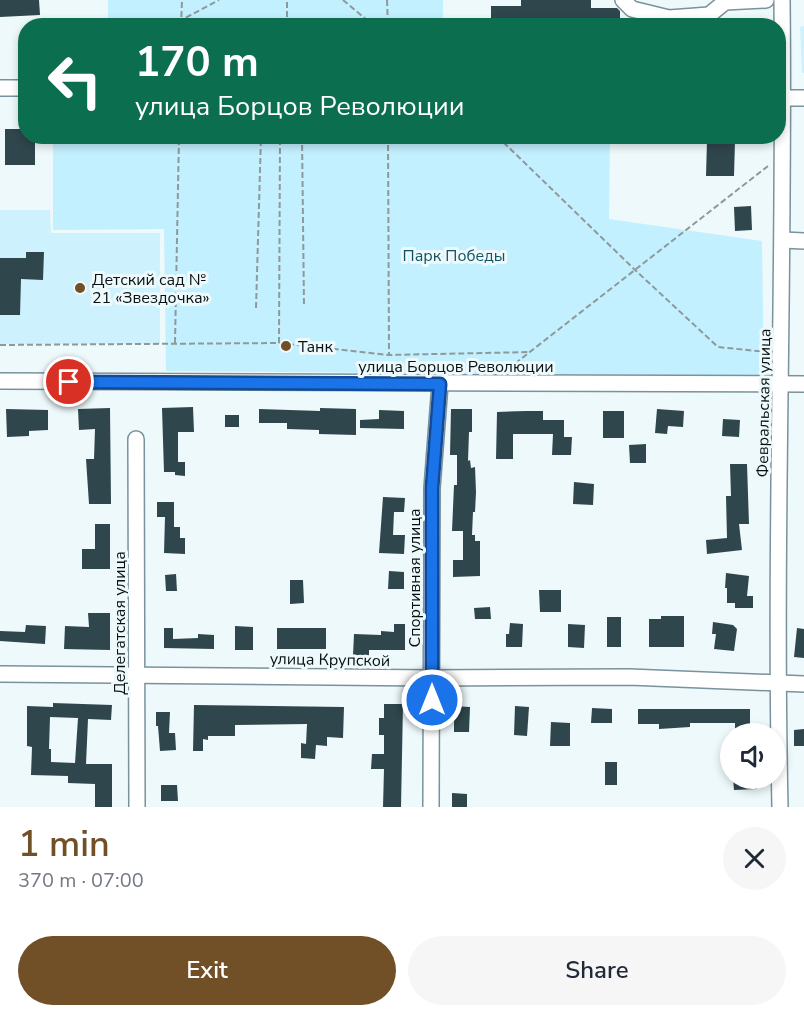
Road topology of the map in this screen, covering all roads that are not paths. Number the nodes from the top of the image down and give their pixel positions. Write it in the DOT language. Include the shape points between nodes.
graph roads {
  1 [pos="623,0"];
  2 [pos="766,0"];
  3 [pos="782,0"];
  4 [pos="782,18"];
  5 [pos="0,88"];
  6 [pos="18,88"];
  7 [pos="786,98"];
  8 [pos="804,98"];
  9 [pos="783,144"];
  10 [pos="783,240"];
  11 [pos="804,240"];
  12 [pos="0,381"];
  13 [pos="440,384"];
  14 [pos="781,384"];
  15 [pos="804,384"];
  16 [pos="136,439"];
  17 [pos="0,674"];
  18 [pos="138,675"];
  19 [pos="432,678"];
  20 [pos="777,683"];
  21 [pos="804,684"];
  22 [pos="137,807"];
  23 [pos="431,807"];
  24 [pos="780,807"];
  1 -- 2 [label="street" via="632,9 669,18 710,15 725,2"];
  3 -- 4 [label="street, Февральская улица"];
  5 -- 6 [label="street"];
  7 -- 8 [label="street"];
  9 -- 10 [label="street, Февральская улица"];
  10 -- 11 [label="street"];
  10 -- 14 [label="street, Февральская улица"];
  12 -- 13 [label="street, улица Борцов Революции"];
  13 -- 14 [label="street, улица Борцов Революции"];
  13 -- 19 [label="street, Спортивная улица" via="432,488"];
  14 -- 15 [label="street, улица Борцов Революции"];
  14 -- 20 [label="street, Февральская улица"];
  16 -- 18 [label="street, Делегатская улица"];
  17 -- 18 [label="street, улица Крупской"];
  18 -- 19 [label="street, улица Крупской"];
  18 -- 22 [label="street, Делегатская улица"];
  19 -- 20 [label="street, улица Крупской" via="629,677"];
  19 -- 23 [label="street, Спортивная улица"];
  20 -- 21 [label="street, улица Крупской"];
  20 -- 24 [label="street, Февральская улица"];
}
